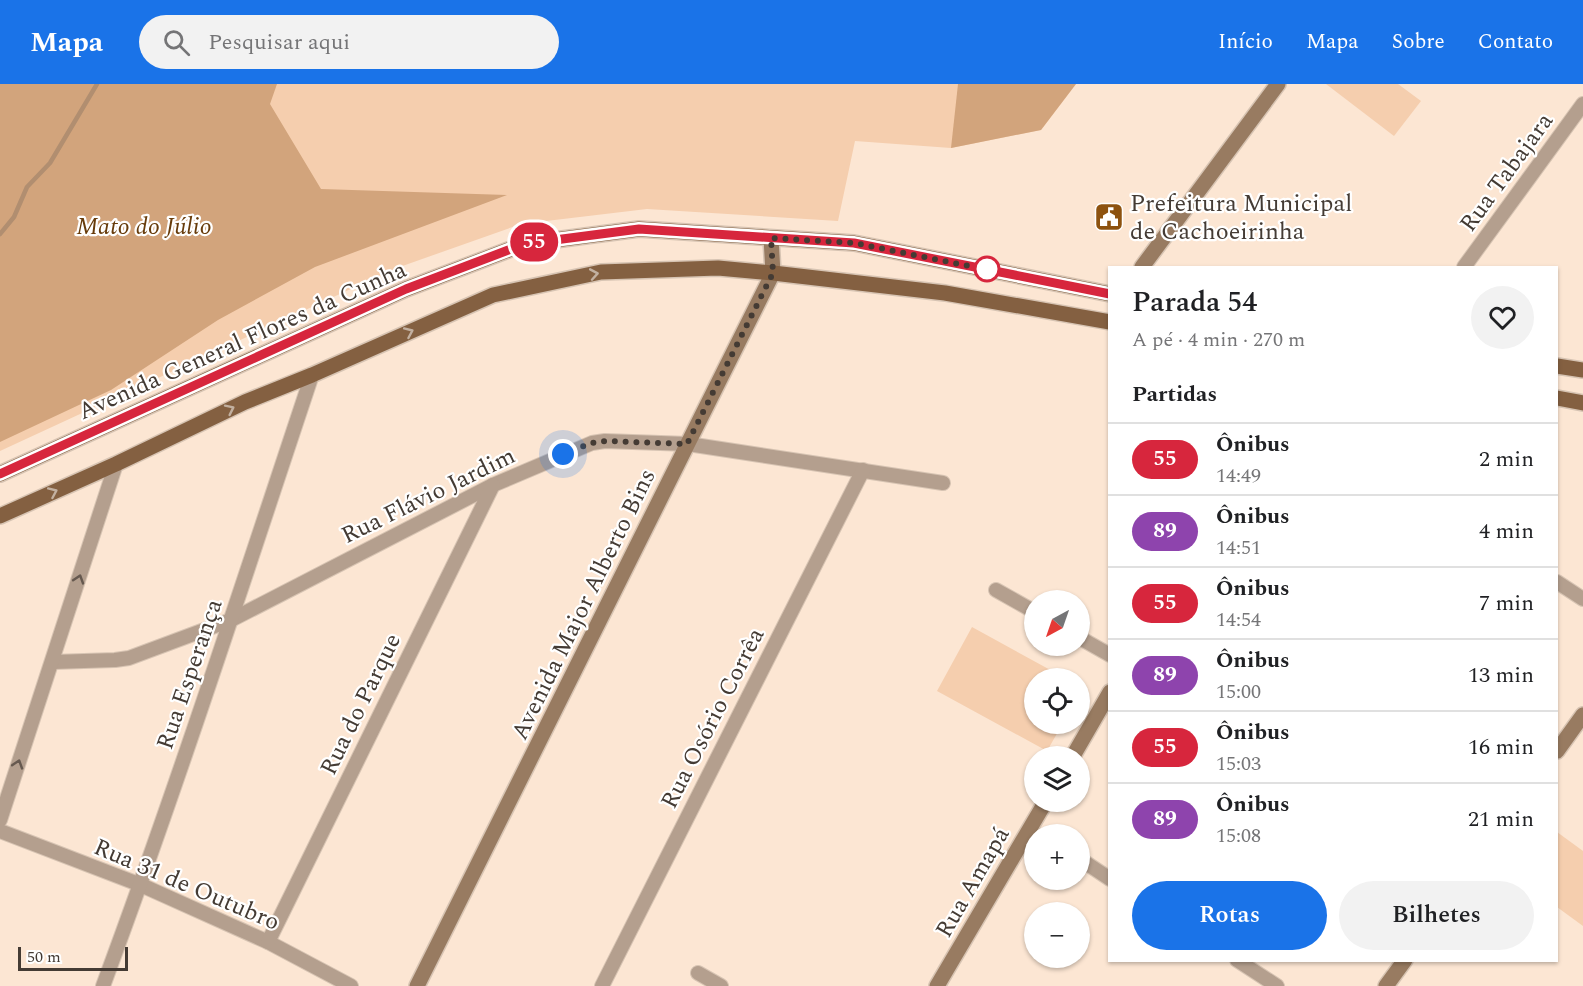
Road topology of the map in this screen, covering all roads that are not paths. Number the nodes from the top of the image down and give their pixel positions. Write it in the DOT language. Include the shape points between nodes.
graph roads {
  1 [pos="1278,84"];
  2 [pos="1583,104"];
  3 [pos="771,238"];
  4 [pos="1143,266"];
  5 [pos="1465,266"];
  6 [pos="773,273"];
  7 [pos="1108,294"];
  8 [pos="1108,322"];
  9 [pos="1558,366"];
  10 [pos="1583,370"];
  11 [pos="312,375"];
  12 [pos="1558,398"];
  13 [pos="1583,403"];
  14 [pos="687,444"];
  15 [pos="116,464"];
  16 [pos="863,470"];
  17 [pos="0,474"];
  18 [pos="944,483"];
  19 [pos="493,485"];
  20 [pos="0,516"];
  21 [pos="1558,583"];
  22 [pos="996,590"];
  23 [pos="1583,599"];
  24 [pos="1024,606"];
  25 [pos="231,620"];
  26 [pos="1090,644"];
  27 [pos="1108,654"];
  28 [pos="53,662"];
  29 [pos="1108,700"];
  30 [pos="1583,715"];
  31 [pos="1078,746"];
  32 [pos="1558,750"];
  33 [pos="0,820"];
  34 [pos="0,831"];
  35 [pos="1024,850"];
  36 [pos="1090,866"];
  37 [pos="1108,878"];
  38 [pos="141,885"];
  39 [pos="268,942"];
  40 [pos="1240,962"];
  41 [pos="1404,962"];
  42 [pos="698,973"];
  43 [pos="103,986"];
  44 [pos="351,986"];
  45 [pos="417,986"];
  46 [pos="602,986"];
  47 [pos="721,986"];
  48 [pos="937,986"];
  49 [pos="1277,986"];
  50 [pos="1386,986"];
  1 -- 4 [label="street"];
  2 -- 5 [label="street, Rua Tabajara"];
  3 -- 6 [label="street, Avenida Major Alberto Bins"];
  3 -- 7 [label="main road, Avenida General Flores da Cunha" via="854,243"];
  3 -- 17 [label="main road, Avenida General Flores da Cunha" via="639,229 524,244 406,289"];
  6 -- 8 [label="main road" via="945,293"];
  11 -- 6 [label="main road, one-way" via="493,295 601,273 718,268"];
  6 -- 14 [label="street, Avenida Major Alberto Bins"];
  9 -- 10 [label="main road"];
  15 -- 11 [label="main road, one-way" via="245,402"];
  11 -- 25 [label="street, Rua Esperança"];
  12 -- 13 [label="main road"];
  14 -- 16 [label="street, Rua Flávio Jardim"];
  14 -- 19 [label="street, Rua Flávio Jardim" via="592,443"];
  14 -- 45 [label="street, Avenida Major Alberto Bins"];
  20 -- 15 [label="main road, one-way"];
  28 -- 15 [label="street, one-way"];
  16 -- 18 [label="street, Rua Flávio Jardim"];
  16 -- 46 [label="street, Rua Osório Corrêa"];
  19 -- 25 [label="street, Rua Flávio Jardim"];
  19 -- 39 [label="street, Rua do Parque"];
  21 -- 23 [label="street"];
  22 -- 24 [label="street"];
  25 -- 28 [label="street, Rua Flávio Jardim" via="129,658"];
  25 -- 38 [label="street, Rua Esperança"];
  26 -- 27 [label="street"];
  33 -- 28 [label="street, one-way"];
  29 -- 31 [label="street"];
  30 -- 32 [label="street"];
  34 -- 38 [label="street, Rua 31 de Outubro"];
  35 -- 48 [label="street, Rua Amapá"];
  36 -- 37 [label="street"];
  38 -- 39 [label="street, Rua 31 de Outubro"];
  38 -- 43 [label="street, Rua Esperança"];
  39 -- 44 [label="street, Rua 31 de Outubro"];
  40 -- 49 [label="street"];
  41 -- 50 [label="street"];
  42 -- 47 [label="street"];
}
